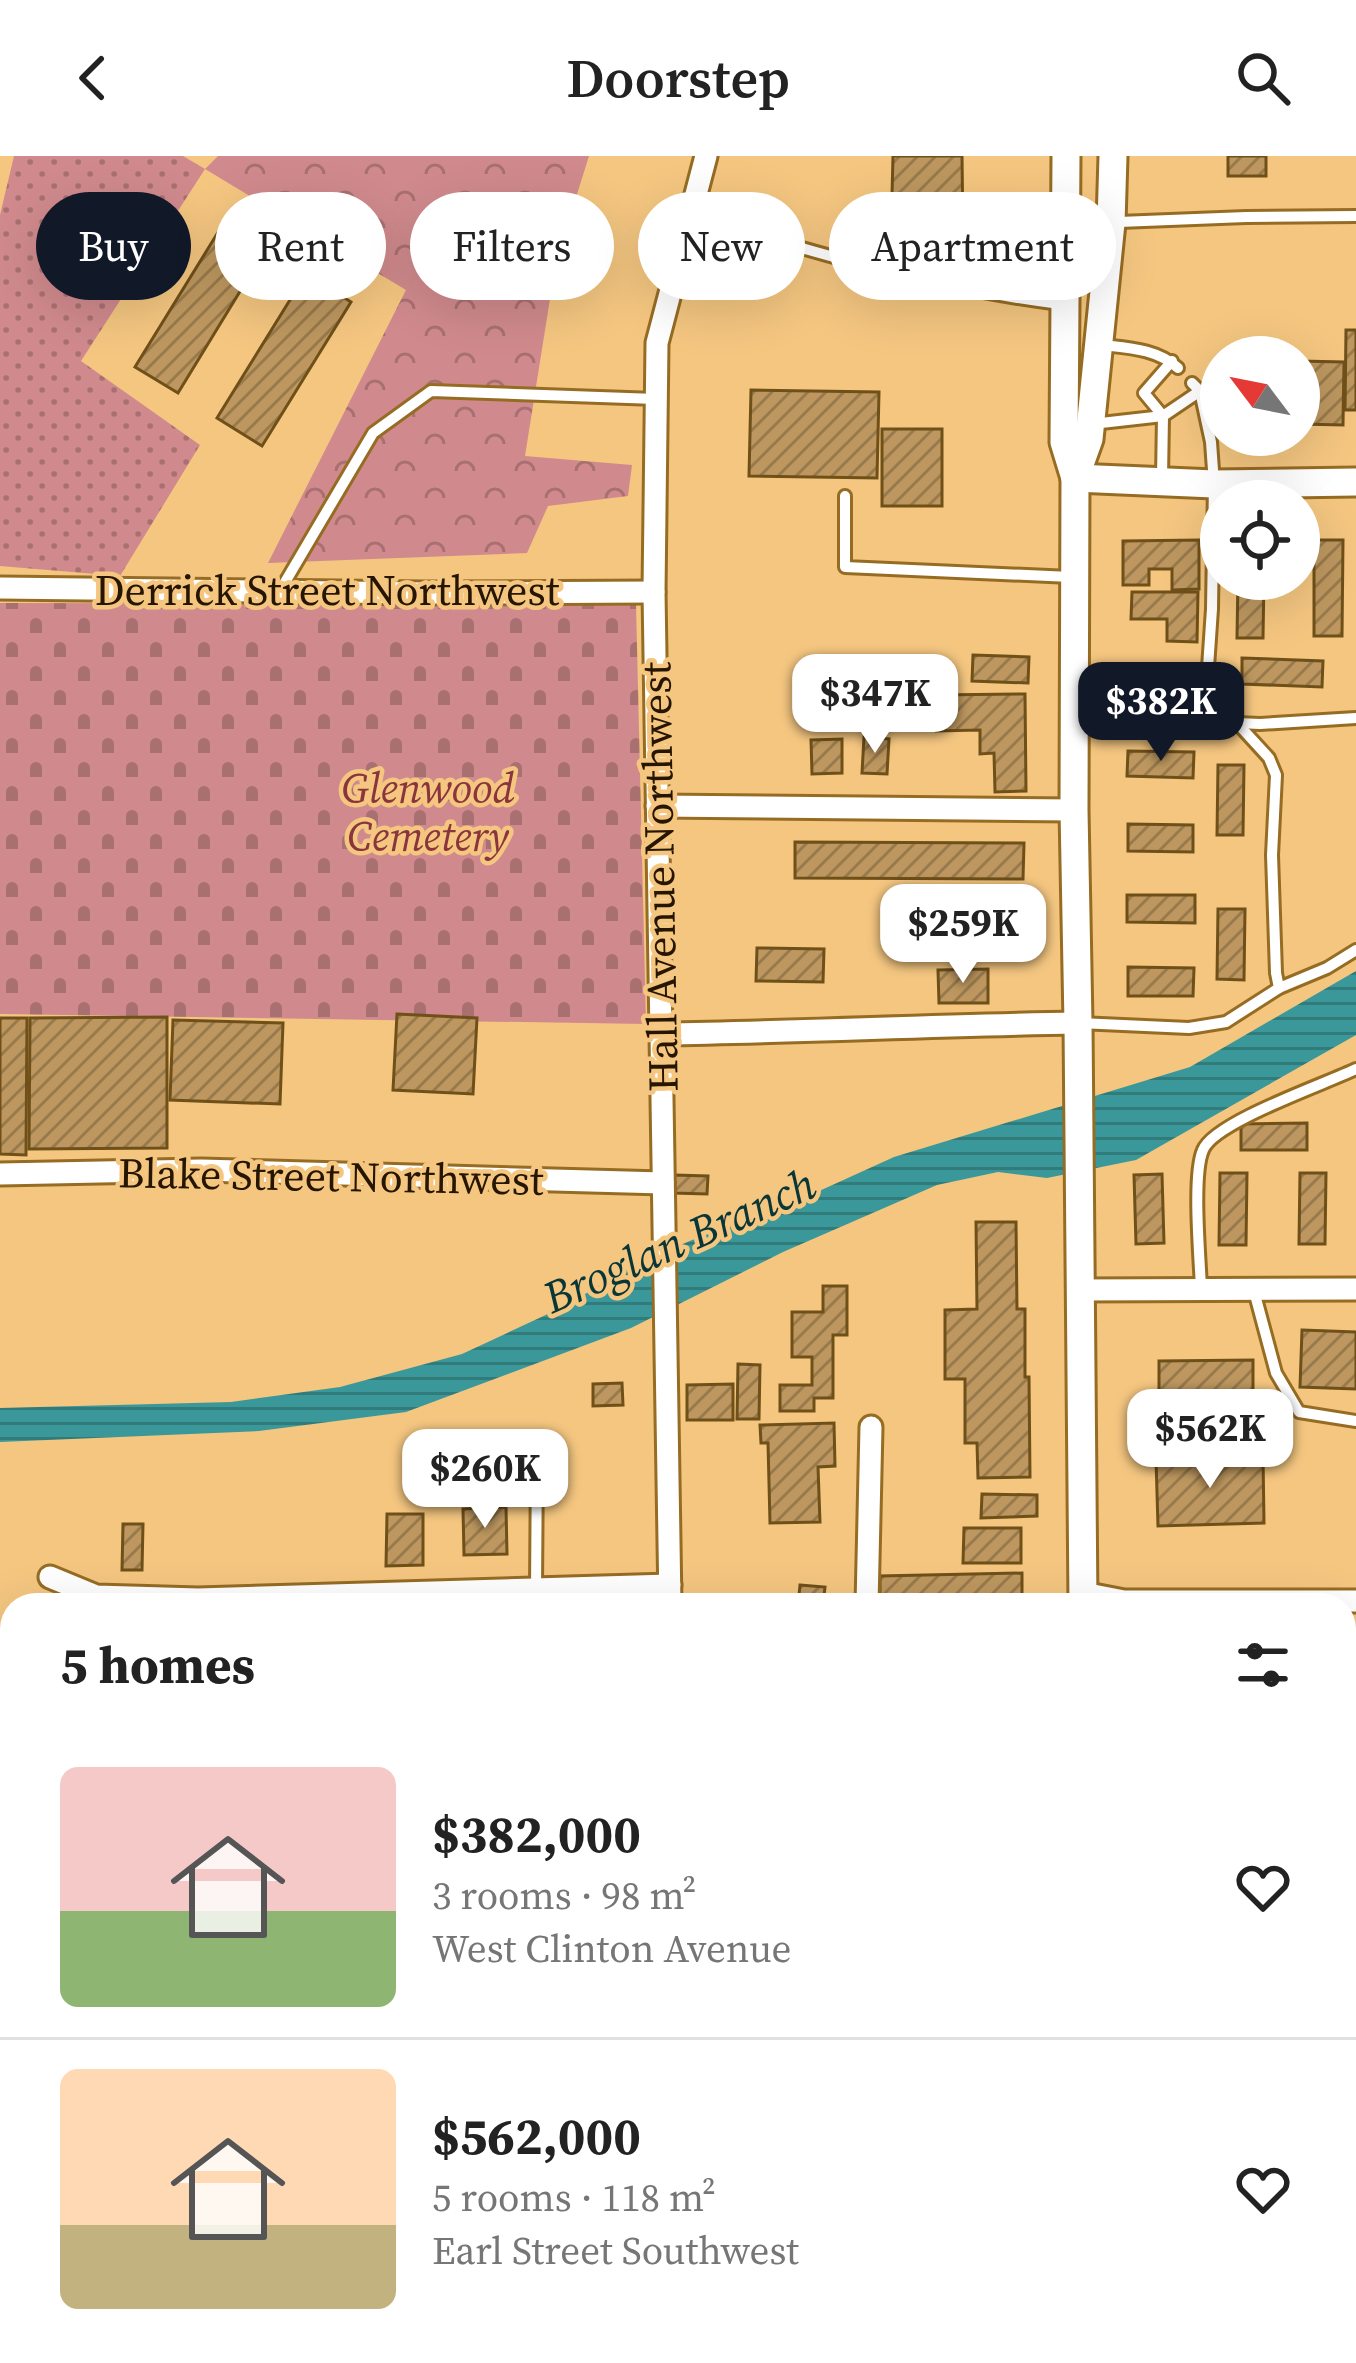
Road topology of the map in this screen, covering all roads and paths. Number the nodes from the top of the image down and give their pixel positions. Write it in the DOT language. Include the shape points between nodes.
graph roads {
  1 [pos="706,156"];
  2 [pos="1066,156"];
  3 [pos="1113,156"];
  4 [pos="697,192"];
  5 [pos="1065,192"];
  6 [pos="1112,192"];
  7 [pos="1356,216"];
  8 [pos="1116,223"];
  9 [pos="805,248"];
  10 [pos="668,300"];
  11 [pos="1064,300"];
  12 [pos="1103,300"];
  13 [pos="1064,305"];
  14 [pos="1098,344"];
  15 [pos="656,399"];
  16 [pos="1163,416"];
  17 [pos="1091,424"];
  18 [pos="1075,478"];
  19 [pos="1214,480"];
  20 [pos="1162,481"];
  21 [pos="1356,482"];
  22 [pos="1200,483"];
  23 [pos="1320,483"];
  24 [pos="845,496"];
  25 [pos="1075,577"];
  26 [pos="0,588"];
  27 [pos="279,592"];
  28 [pos="654,592"];
  29 [pos="1212,600"];
  30 [pos="1074,718"];
  31 [pos="1356,718"];
  32 [pos="1212,722"];
  33 [pos="1237,723"];
  34 [pos="657,806"];
  35 [pos="1074,810"];
  36 [pos="1356,950"];
  37 [pos="1279,988"];
  38 [pos="1078,1023"];
  39 [pos="662,1034"];
  40 [pos="1356,1069"];
  41 [pos="0,1174"];
  42 [pos="663,1183"];
  43 [pos="1254,1288"];
  44 [pos="1201,1289"];
  45 [pos="1356,1289"];
  46 [pos="1080,1290"];
  47 [pos="1356,1421"];
  48 [pos="871,1427"];
  49 [pos="537,1455"];
  50 [pos="50,1577"];
  51 [pos="536,1589"];
  52 [pos="92,1593"];
  53 [pos="401,1593"];
  54 [pos="625,1593"];
  55 [pos="670,1593"];
  56 [pos="867,1593"];
  57 [pos="1083,1593"];
  1 -- 4 [label="street, Hall Avenue Northwest"];
  2 -- 5 [label="street"];
  3 -- 6 [label="street"];
  7 -- 8 [label="lane"];
  9 -- 13 [label="lane"];
  10 -- 15 [label="street, Hall Avenue Northwest"];
  11 -- 13 [label="street"];
  12 -- 14 [label="street"];
  13 -- 18 [label="street" via="1064,442"];
  14 -- 16 [label="lane" via="1147,351 1175,365 1144,393"];
  14 -- 17 [label="street"];
  15 -- 27 [label="lane" via="431,391 374,433"];
  15 -- 28 [label="street, Hall Avenue Northwest"];
  16 -- 17 [label="lane"];
  16 -- 19 [label="lane" via="1196,387"];
  16 -- 20 [label="lane"];
  17 -- 18 [label="street"];
  18 -- 20 [label="street"];
  18 -- 25 [label="street"];
  20 -- 22 [label="street"];
  21 -- 23 [label="street"];
  24 -- 25 [label="lane" via="845,567"];
  25 -- 30 [label="street"];
  26 -- 27 [label="street, Derrick Street Northwest"];
  27 -- 28 [label="street, Derrick Street Northwest"];
  28 -- 34 [label="street, Hall Avenue Northwest"];
  29 -- 32 [label="lane"];
  30 -- 32 [label="lane"];
  30 -- 35 [label="street"];
  31 -- 33 [label="lane"];
  32 -- 33 [label="lane"];
  33 -- 37 [label="lane" via="1276,776"];
  34 -- 35 [label="street"];
  34 -- 39 [label="street, Hall Avenue Northwest"];
  35 -- 38 [label="street"];
  36 -- 37 [label="lane"];
  37 -- 38 [label="lane" via="1226,1022"];
  38 -- 39 [label="street"];
  38 -- 46 [label="street"];
  39 -- 42 [label="street, Hall Avenue Northwest"];
  40 -- 44 [label="lane" via="1220,1130 1203,1148"];
  41 -- 42 [label="street, Blake Street Northwest" via="201,1170"];
  42 -- 55 [label="street, Hall Avenue Northwest"];
  43 -- 44 [label="street"];
  43 -- 45 [label="street"];
  43 -- 47 [label="lane" via="1276,1373 1299,1412"];
  44 -- 46 [label="street"];
  46 -- 57 [label="street"];
  48 -- 56 [label="street"];
  49 -- 51 [label="lane"];
  50 -- 52 [label="street"];
  51 -- 53 [label="street"];
  51 -- 54 [label="street"];
}
